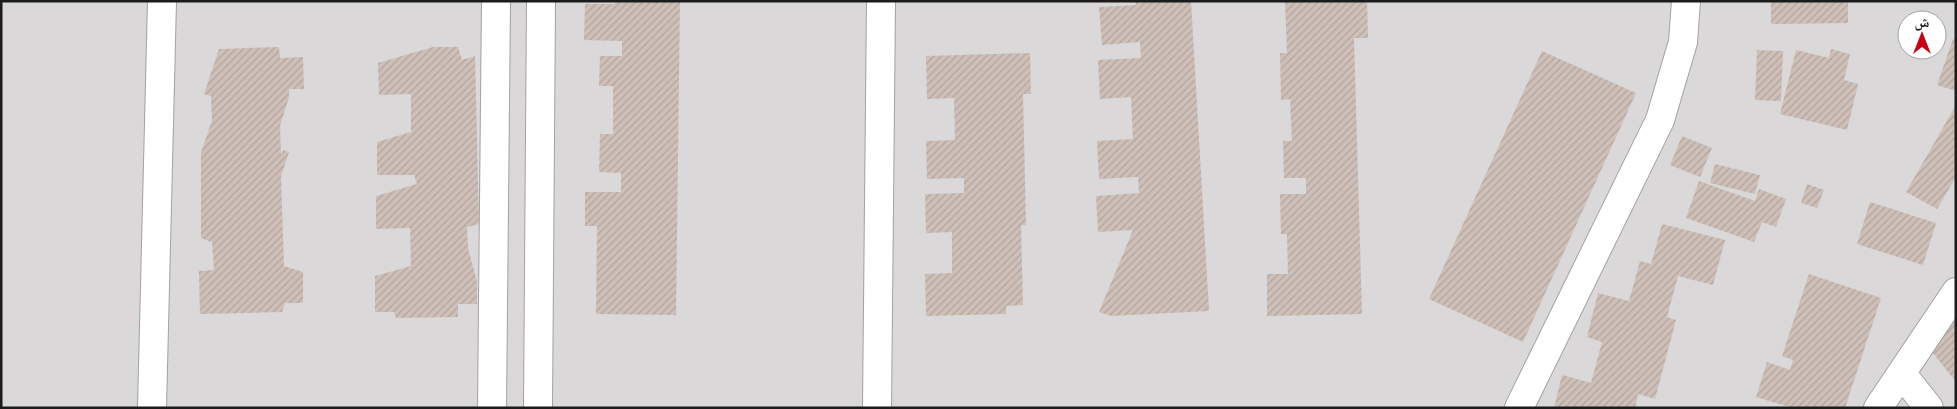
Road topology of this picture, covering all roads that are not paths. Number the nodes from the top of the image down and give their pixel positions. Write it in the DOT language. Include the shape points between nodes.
graph roads {
  1 [pos="162,1"];
  2 [pos="496,1"];
  3 [pos="540,1"];
  4 [pos="881,1"];
  5 [pos="1686,1"];
  6 [pos="1956,292"];
  7 [pos="1902,374"];
  8 [pos="152,408"];
  9 [pos="492,408"];
  10 [pos="538,408"];
  11 [pos="876,408"];
  12 [pos="1519,408"];
  13 [pos="1878,408"];
  14 [pos="1929,408"];
  1 -- 8 [label="street"];
  2 -- 9 [label="street"];
  3 -- 10 [label="street"];
  4 -- 11 [label="street"];
  5 -- 12 [label="street" via="1683,42 1660,120"];
  6 -- 7 [label="street"];
  7 -- 13 [label="street"];
  7 -- 14 [label="street"];
}
